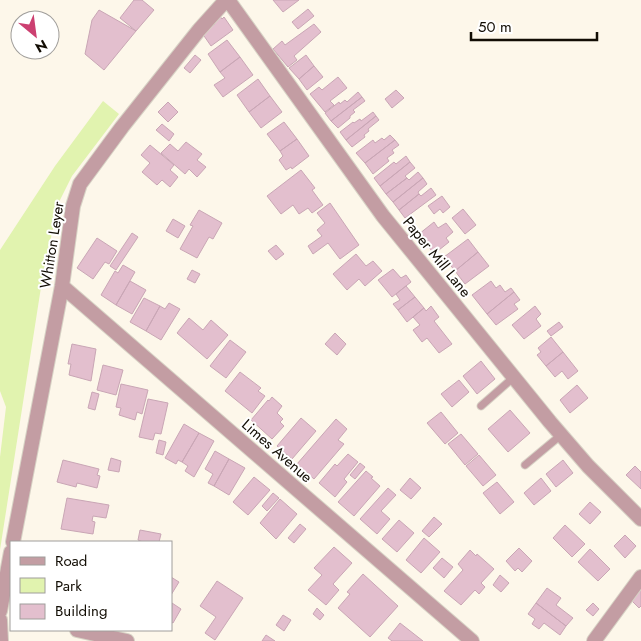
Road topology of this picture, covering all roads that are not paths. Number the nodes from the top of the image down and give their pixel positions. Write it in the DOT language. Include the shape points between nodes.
graph roads {
  1 [pos="227,0"];
  2 [pos="62,286"];
  3 [pos="514,378"];
  4 [pos="481,406"];
  5 [pos="561,434"];
  6 [pos="525,465"];
  7 [pos="641,519"];
  8 [pos="13,541"];
  9 [pos="10,562"];
  10 [pos="641,577"];
  11 [pos="5,613"];
  12 [pos="82,631"];
  13 [pos="0,641"];
  14 [pos="127,641"];
  15 [pos="472,641"];
  16 [pos="594,641"];
  1 -- 2 [label="street, Whitton Leyer" via="187,45 80,184 73,206"];
  1 -- 3 [label="street, Paper Mill Lane" via="383,216"];
  2 -- 8 [label="street, Whitton Leyer"];
  2 -- 15 [label="street, Limes Avenue"];
  3 -- 4 [label="lane"];
  3 -- 5 [label="street, Paper Mill Lane"];
  5 -- 6 [label="lane"];
  5 -- 7 [label="street, Paper Mill Lane"];
  9 -- 11 [label="street"];
  10 -- 16 [label="street"];
  11 -- 13 [label="street"];
  12 -- 14 [label="street"];
}
